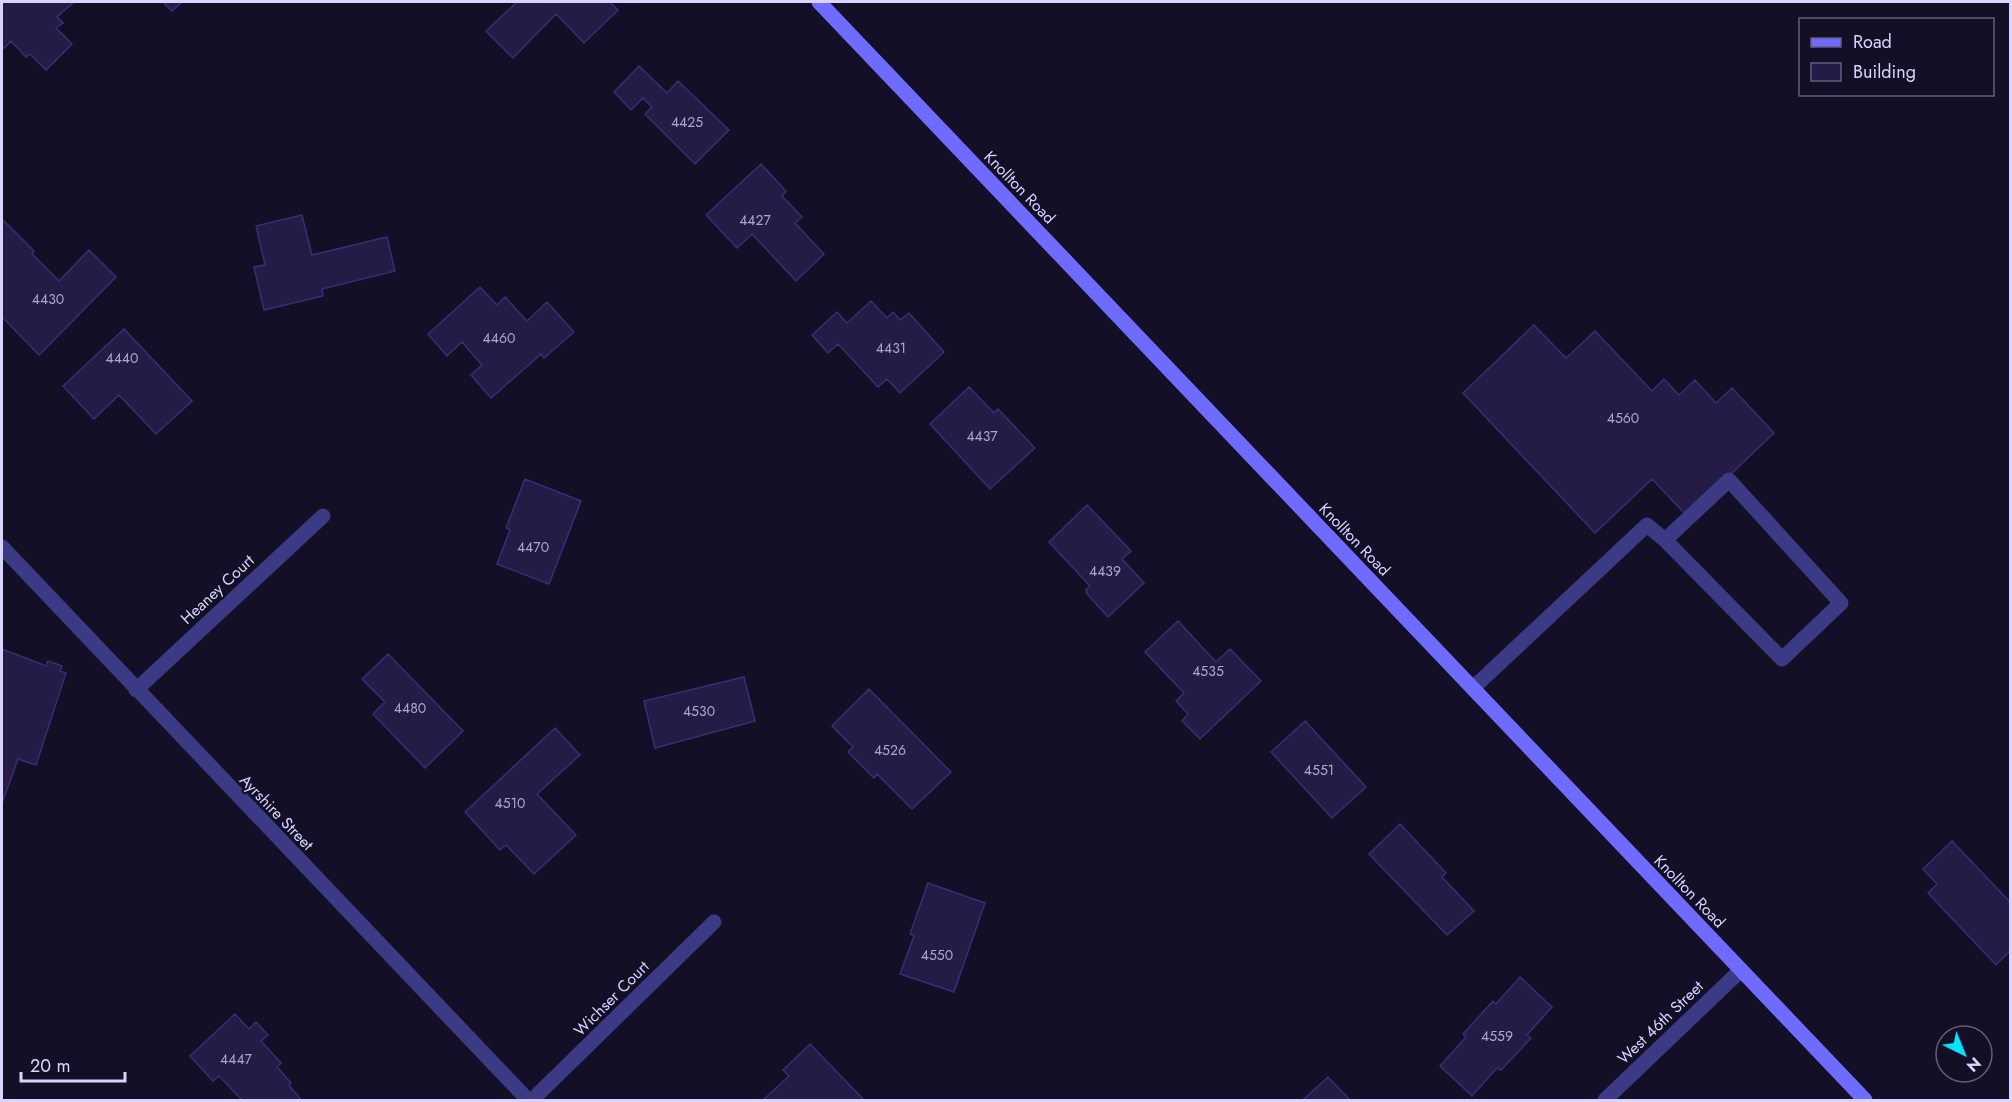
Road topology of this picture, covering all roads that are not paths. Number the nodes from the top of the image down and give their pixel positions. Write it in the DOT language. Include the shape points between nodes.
graph roads {
  1 [pos="819,2"];
  2 [pos="323,516"];
  3 [pos="1665,540"];
  4 [pos="2,547"];
  5 [pos="1473,688"];
  6 [pos="136,690"];
  7 [pos="714,922"];
  8 [pos="1741,970"];
  9 [pos="528,1101"];
  10 [pos="532,1101"];
  11 [pos="1605,1101"];
  12 [pos="1865,1101"];
  1 -- 5 [label="street, Knollton Road"];
  2 -- 6 [label="street, Heaney Court"];
  3 -- 3 [label="street" via="1729,480 1841,603 1782,659"];
  3 -- 5 [label="street" via="1647,525"];
  4 -- 6 [label="street, Ayrshire Street"];
  5 -- 8 [label="street, Knollton Road"];
  6 -- 9 [label="street, Ayrshire Street"];
  7 -- 10 [label="street, Wichser Court"];
  8 -- 11 [label="street, West 46th Street"];
  8 -- 12 [label="street, Knollton Road"];
}
